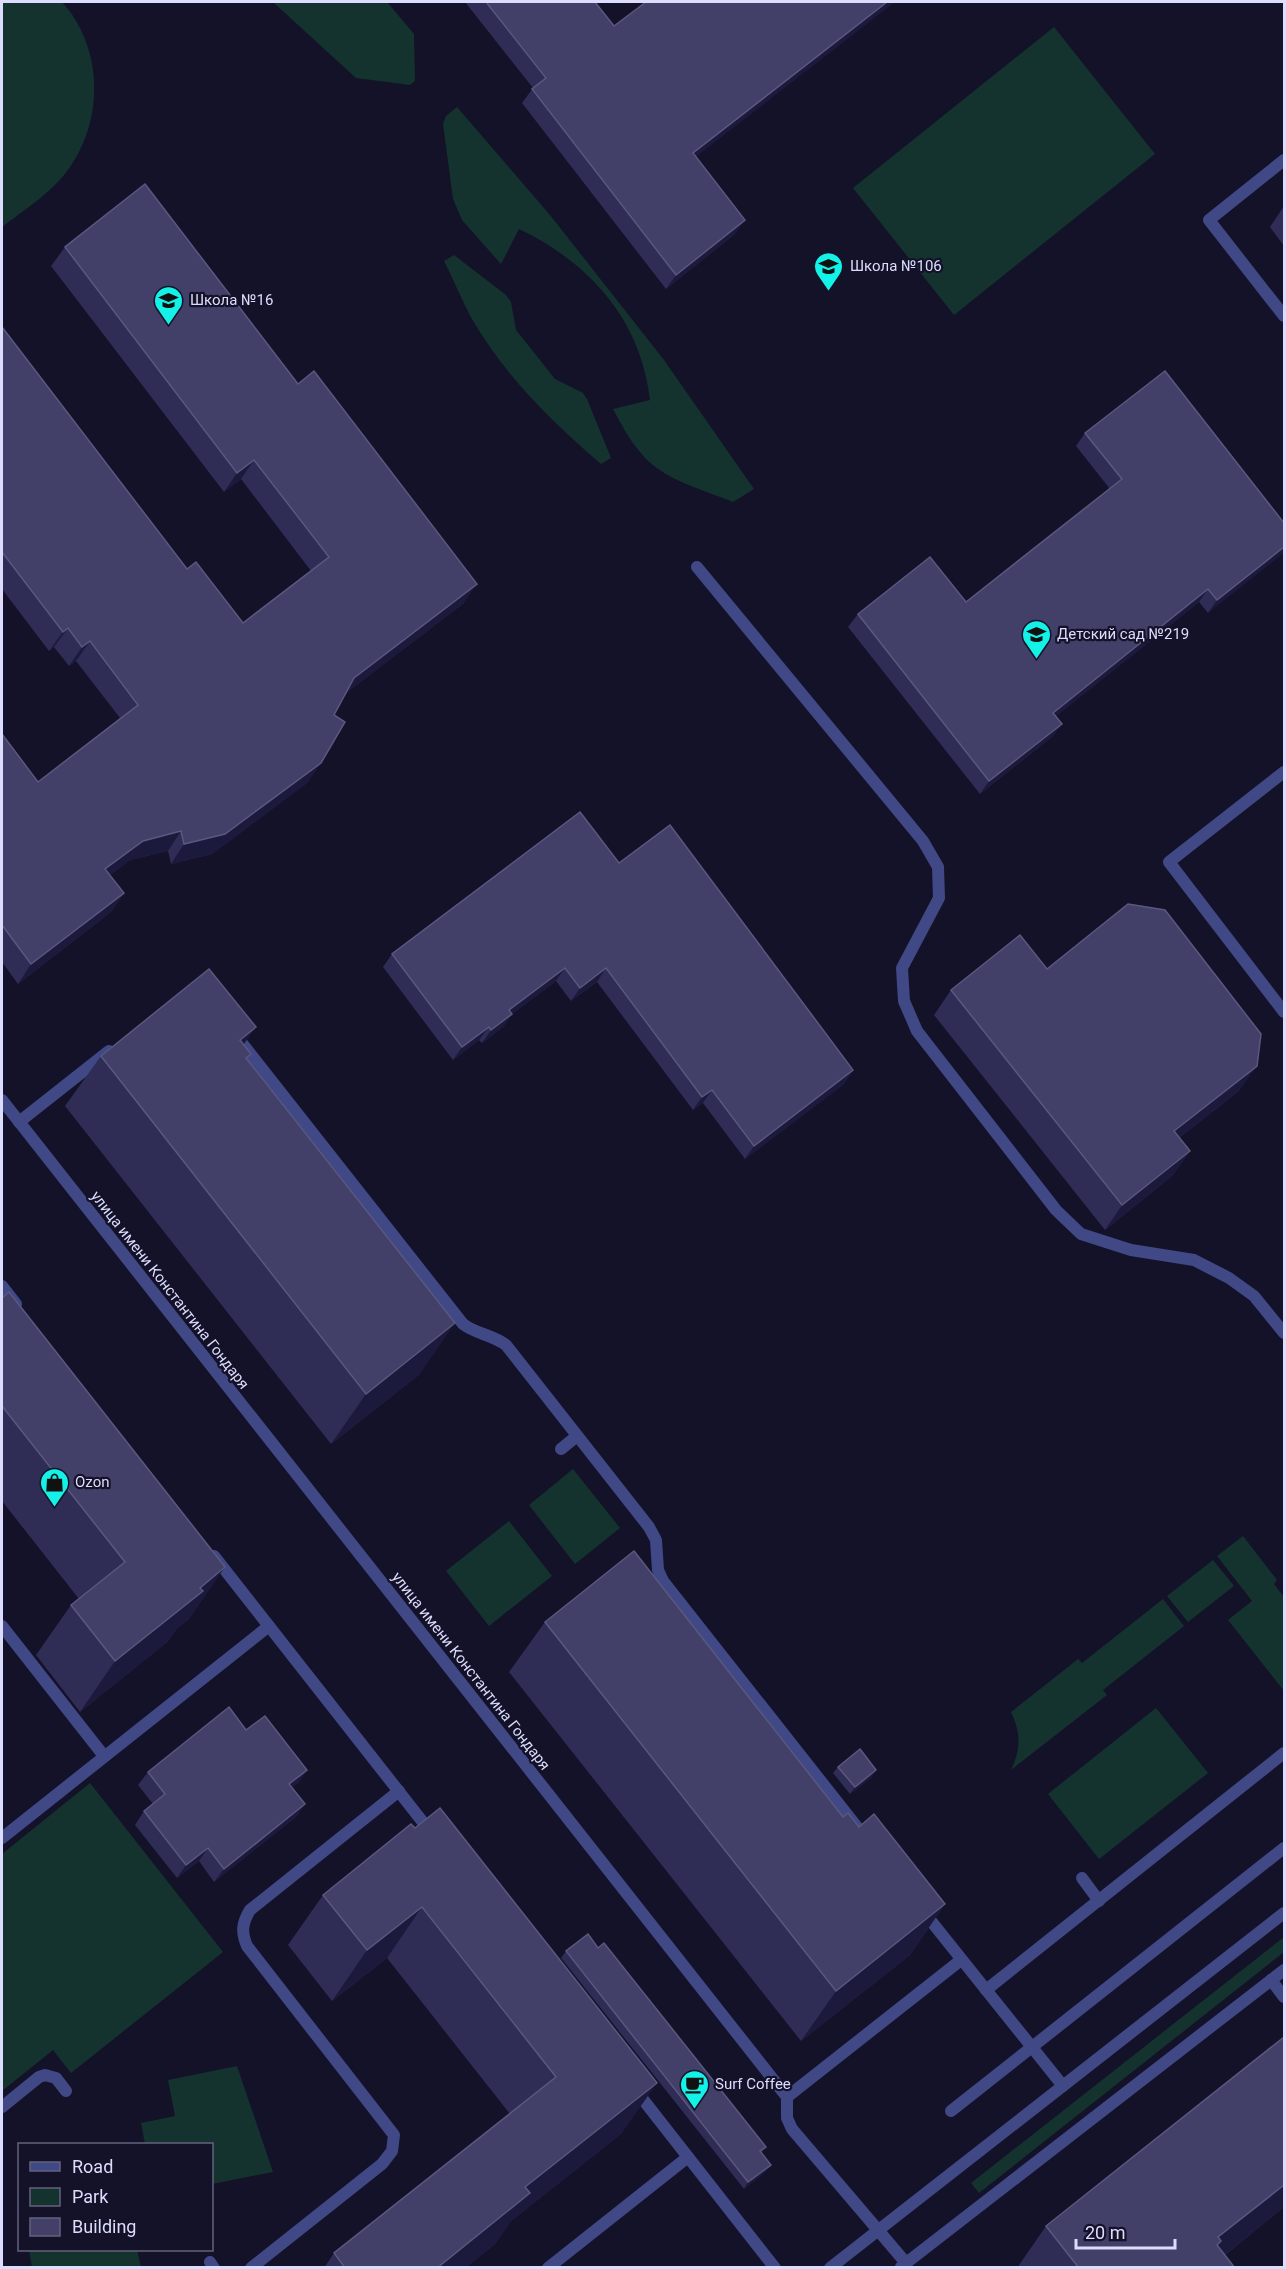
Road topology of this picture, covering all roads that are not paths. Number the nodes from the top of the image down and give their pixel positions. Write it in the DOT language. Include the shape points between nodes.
graph roads {
  1 [pos="1284,160"];
  2 [pos="1284,316"];
  3 [pos="697,567"];
  4 [pos="1284,772"];
  5 [pos="1284,1012"];
  6 [pos="230,1028"];
  7 [pos="121,1041"];
  8 [pos="2,1101"];
  9 [pos="19,1122"];
  10 [pos="2,1287"];
  11 [pos="24,1315"];
  12 [pos="1284,1333"];
  13 [pos="577,1436"];
  14 [pos="561,1449"];
  15 [pos="210,1550"];
  16 [pos="2,1626"];
  17 [pos="269,1626"];
  18 [pos="1284,1754"];
  19 [pos="104,1756"];
  20 [pos="399,1791"];
  21 [pos="865,1837"];
  22 [pos="2,1838"];
  23 [pos="444,1848"];
  24 [pos="1284,1848"];
  25 [pos="1082,1878"];
  26 [pos="914,1899"];
  27 [pos="1099,1901"];
  28 [pos="1284,1913"];
  29 [pos="962,1960"];
  30 [pos="1284,1970"];
  31 [pos="1271,1980"];
  32 [pos="986,1990"];
  33 [pos="1284,1997"];
  34 [pos="1031,2047"];
  35 [pos="628,2082"];
  36 [pos="1063,2086"];
  37 [pos="66,2091"];
  38 [pos="787,2097"];
  39 [pos="2,2107"];
  40 [pos="951,2111"];
  41 [pos="688,2157"];
  42 [pos="878,2230"];
  43 [pos="903,2265"];
  44 [pos="251,2268"];
  45 [pos="548,2268"];
  46 [pos="775,2268"];
  47 [pos="830,2268"];
  1 -- 2 [label="street" via="1209,220"];
  3 -- 12 [label="street" via="923,841 938,867 939,898 902,968 904,1001 917,1031 1056,1210 1081,1234 1131,1250 1194,1260 1254,1296"];
  4 -- 5 [label="street" via="1169,862"];
  6 -- 13 [label="street" via="463,1324 506,1346"];
  7 -- 9 [label="street"];
  8 -- 9 [label="street, улица имени Константина Гондаря"];
  9 -- 38 [label="street, улица имени Константина Гондаря"];
  10 -- 11 [label="street"];
  13 -- 14 [label="street"];
  13 -- 21 [label="street" via="649,1527 656,1540 658,1570 663,1581"];
  15 -- 17 [label="street"];
  16 -- 19 [label="street"];
  17 -- 19 [label="street"];
  17 -- 20 [label="street"];
  18 -- 27 [label="street"];
  19 -- 22 [label="street"];
  20 -- 23 [label="street"];
  20 -- 44 [label="street" via="250,1910 244,1921 242,1934 247,1947 394,2135 392,2151 382,2164"];
  24 -- 34 [label="street"];
  25 -- 27 [label="street"];
  26 -- 29 [label="street"];
  27 -- 32 [label="street"];
  28 -- 36 [label="street"];
  29 -- 32 [label="street"];
  29 -- 38 [label="street"];
  30 -- 31 [label="street"];
  31 -- 33 [label="street"];
  31 -- 43 [label="street"];
  32 -- 34 [label="street"];
  34 -- 36 [label="street"];
  34 -- 40 [label="street"];
  35 -- 41 [label="street"];
  36 -- 42 [label="street"];
  37 -- 39 [label="street" via="56,2078 45,2075"];
  38 -- 42 [label="street" via="787,2118 792,2129"];
  41 -- 45 [label="street"];
  41 -- 46 [label="street"];
  42 -- 43 [label="street"];
  42 -- 47 [label="street"];
}
